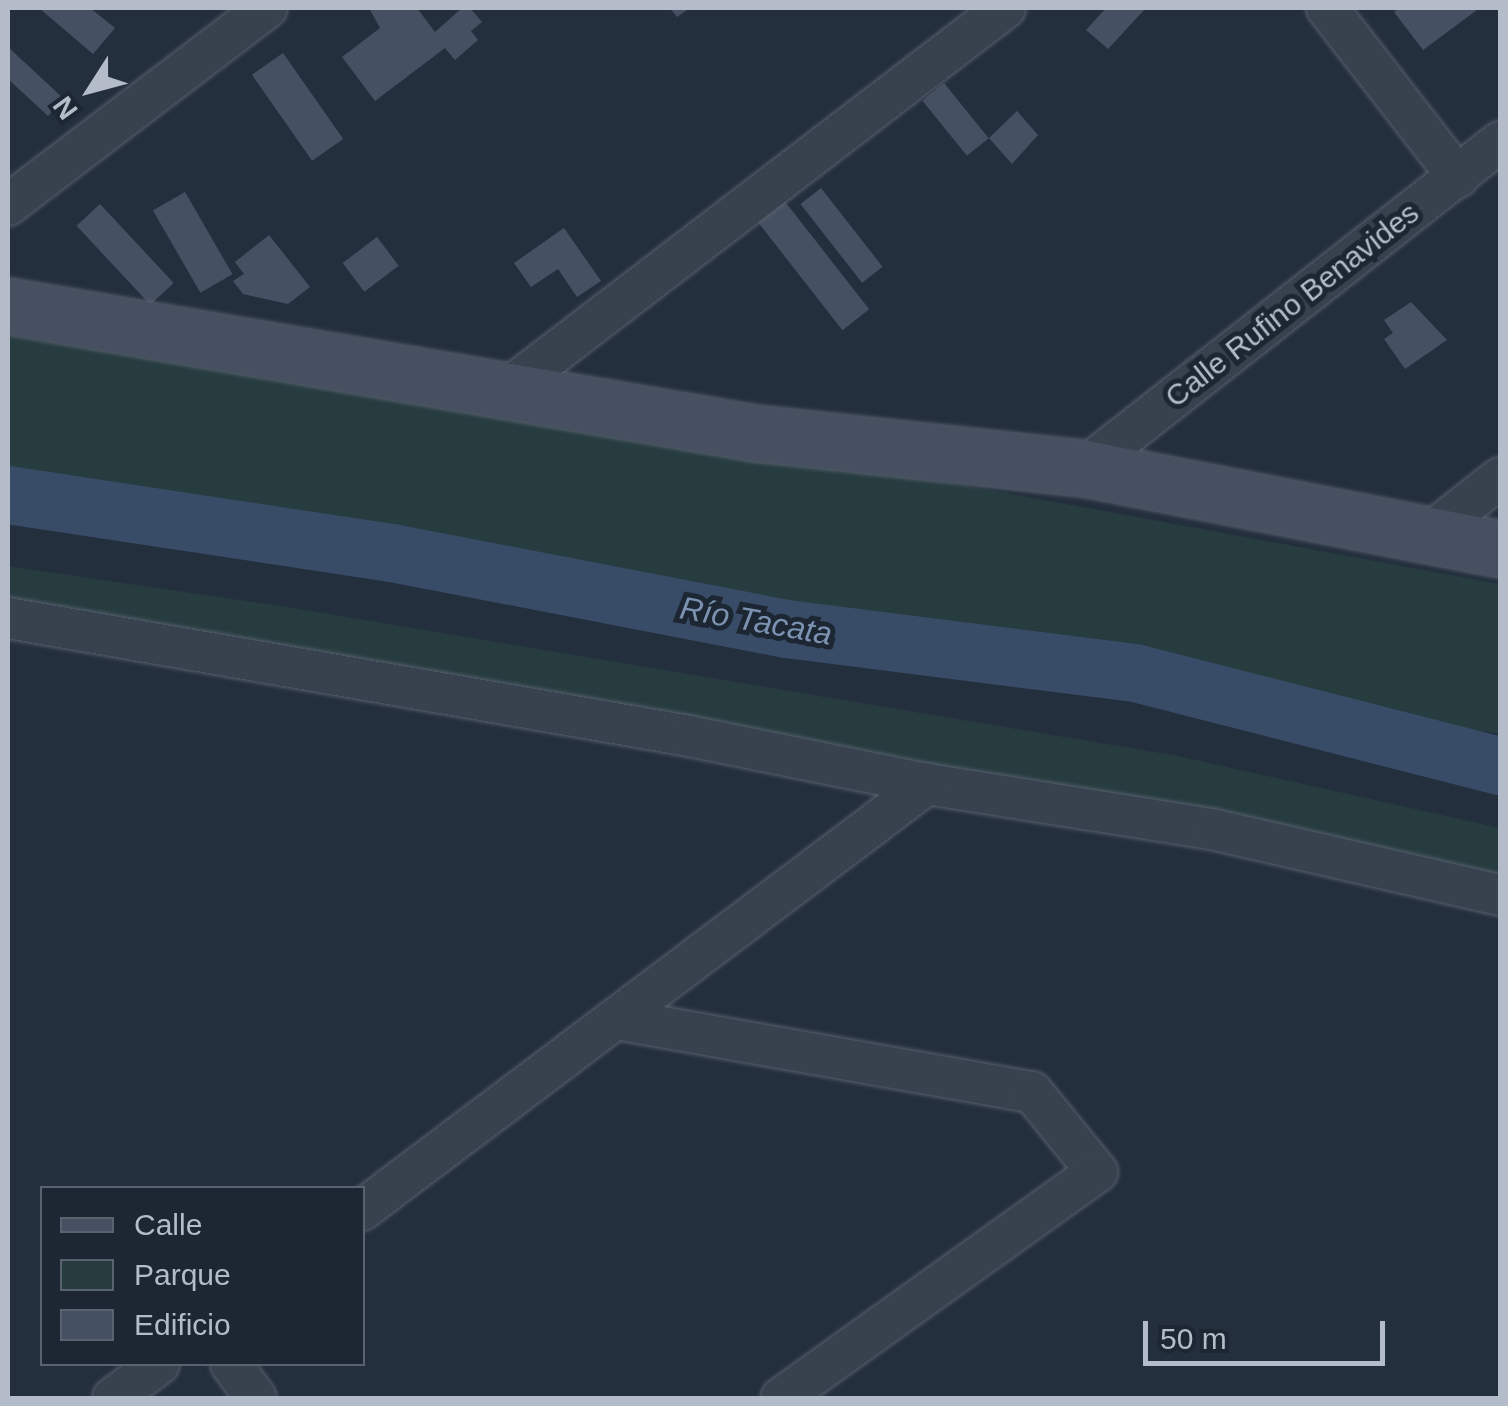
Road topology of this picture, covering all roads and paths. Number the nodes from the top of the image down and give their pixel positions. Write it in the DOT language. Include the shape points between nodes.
graph roads {
  1 [pos="267,8"];
  2 [pos="1005,8"];
  3 [pos="1327,8"];
  4 [pos="1500,142"];
  5 [pos="1458,177"];
  6 [pos="8,206"];
  7 [pos="8,306"];
  8 [pos="505,391"];
  9 [pos="1084,468"];
  10 [pos="1500,478"];
  11 [pos="1430,533"];
  12 [pos="1500,549"];
  13 [pos="8,618"];
  14 [pos="927,784"];
  15 [pos="1500,895"];
  16 [pos="616,1019"];
  17 [pos="365,1208"];
  18 [pos="156,1366"];
  19 [pos="232,1366"];
  20 [pos="113,1398"];
  21 [pos="256,1398"];
  22 [pos="781,1398"];
  1 -- 6 [label="street"];
  2 -- 8 [label="street"];
  3 -- 5 [label="street"];
  4 -- 5 [label="street, Calle Rufino Benavides"];
  5 -- 9 [label="street, Calle Rufino Benavides"];
  7 -- 8 [label="street"];
  8 -- 9 [label="street" via="755,433"];
  9 -- 11 [label="street"];
  10 -- 11 [label="street"];
  11 -- 12 [label="street"];
  13 -- 14 [label="street" via="670,732"];
  14 -- 15 [label="street" via="1211,829"];
  14 -- 16 [label="street"];
  16 -- 17 [label="street"];
  16 -- 22 [label="street" via="1032,1092 1097,1172"];
  18 -- 20 [label="street"];
  19 -- 21 [label="street"];
}
